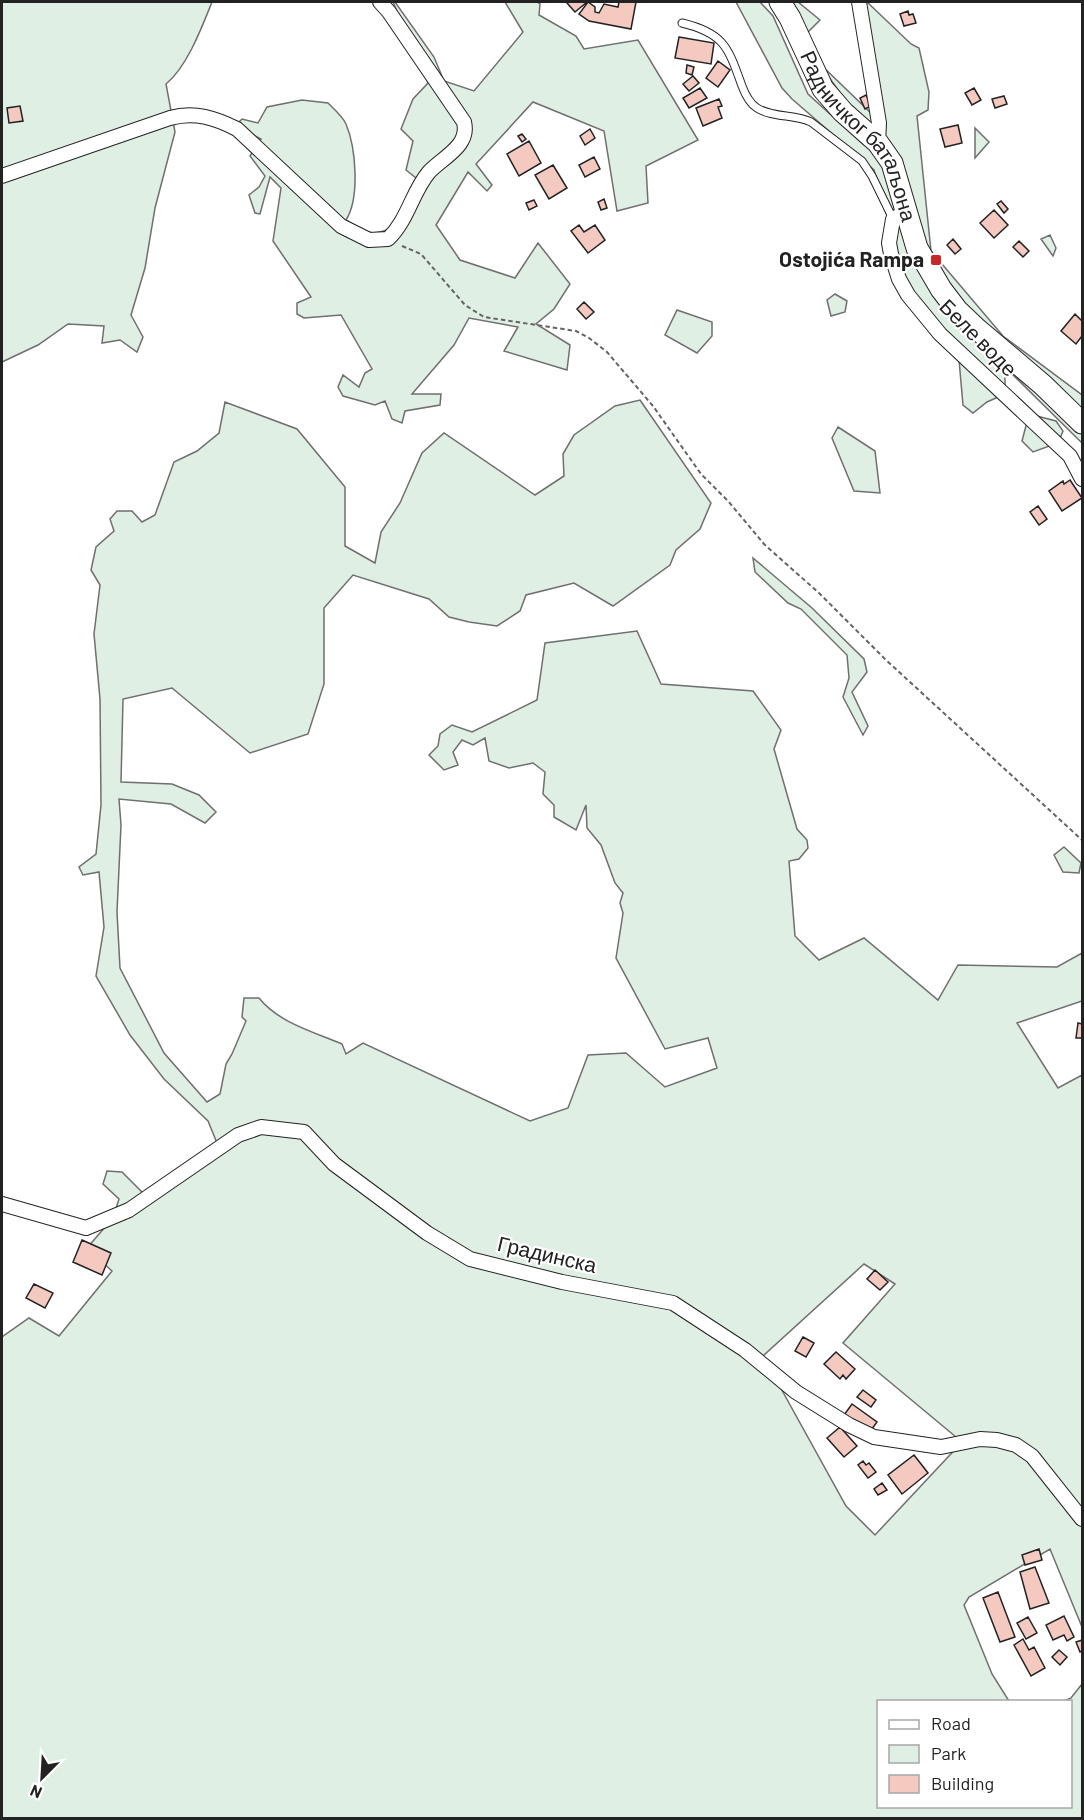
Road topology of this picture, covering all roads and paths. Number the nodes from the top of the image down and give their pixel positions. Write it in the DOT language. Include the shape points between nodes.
graph roads {
  1 [pos="380,2"];
  2 [pos="780,2"];
  3 [pos="859,2"];
  4 [pos="682,22"];
  5 [pos="878,143"];
  6 [pos="2,176"];
  7 [pos="900,215"];
  8 [pos="388,239"];
  9 [pos="1083,423"];
  10 [pos="1083,479"];
  11 [pos="1083,840"];
  12 [pos="2,1204"];
  13 [pos="1083,1518"];
  1 -- 8 [label="street" via="466,129 460,144 428,174 396,232"];
  2 -- 5 [label="main road, Радничког батаљона" via="823,89"];
  3 -- 5 [label="street" via="879,123"];
  4 -- 7 [label="lane" via="716,36 730,53 746,97 758,109 811,122 862,162"];
  5 -- 7 [label="main road, Радничког батаљона" via="896,173"];
  6 -- 8 [label="street" via="170,118 200,115 237,129 341,226 369,240"];
  7 -- 9 [label="main road, Радничког батаљона" via="957,310"];
  7 -- 10 [label="street, Беле воде" via="890,243 891,255 908,295 940,334 1070,456"];
  8 -- 11 [label="path" via="421,254 465,305 484,317 576,332 607,352 653,406 701,474 764,544"];
  12 -- 13 [label="street, Градинска" via="86,1228 129,1210 238,1135 261,1127 304,1132 334,1164 427,1233 470,1259 562,1282 673,1302 746,1350 796,1392 874,1437 941,1447 980,1439 1016,1445 1032,1456"];
}
